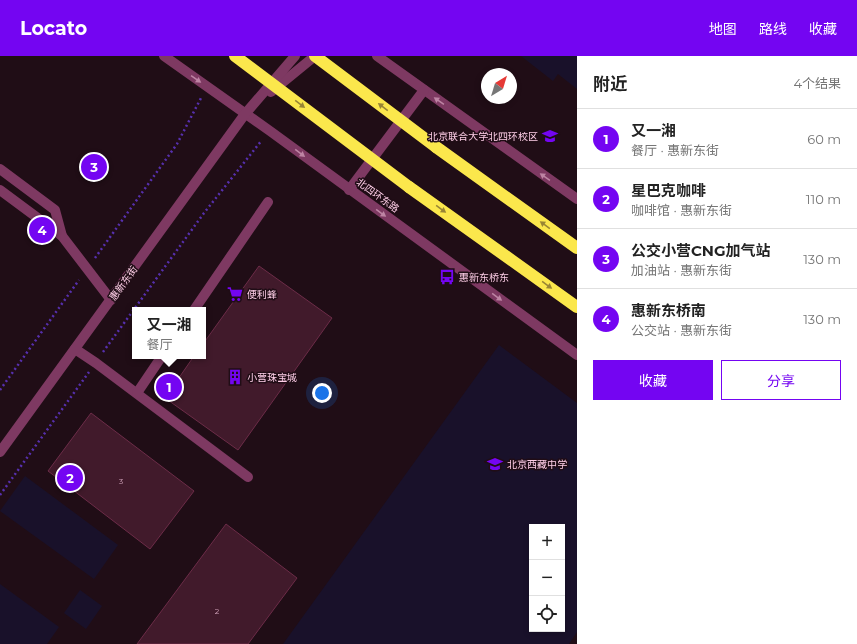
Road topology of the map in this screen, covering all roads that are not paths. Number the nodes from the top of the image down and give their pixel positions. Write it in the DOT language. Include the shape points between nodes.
graph roads {
  1 [pos="164,56"];
  2 [pos="235,56"];
  3 [pos="295,56"];
  4 [pos="315,56"];
  5 [pos="377,56"];
  6 [pos="424,90"];
  7 [pos="245,114"];
  8 [pos="0,169"];
  9 [pos="0,190"];
  10 [pos="349,190"];
  11 [pos="577,199"];
  12 [pos="268,202"];
  13 [pos="62,236"];
  14 [pos="577,248"];
  15 [pos="110,300"];
  16 [pos="196,307"];
  17 [pos="577,307"];
  18 [pos="75,349"];
  19 [pos="577,355"];
  20 [pos="160,359"];
  21 [pos="136,393"];
  22 [pos="0,452"];
  23 [pos="248,477"];
  1 -- 7 [label="street, 北四环东路, one-way"];
  2 -- 17 [label="highway, one-way, bridge"];
  3 -- 7 [label="street"];
  4 -- 7 [label="street"];
  14 -- 4 [label="highway, one-way, bridge"];
  5 -- 6 [label="street"];
  6 -- 10 [label="street"];
  11 -- 6 [label="street, one-way"];
  7 -- 10 [label="street, 北四环东路, one-way"];
  7 -- 15 [label="street, 惠新东街"];
  8 -- 13 [label="street" via="55,210"];
  9 -- 13 [label="street"];
  10 -- 19 [label="street, 北四环东路, one-way"];
  12 -- 16 [label="street"];
  13 -- 15 [label="street"];
  15 -- 18 [label="street, 惠新东街"];
  18 -- 21 [label="street"];
  18 -- 22 [label="street, 惠新东街"];
  20 -- 21 [label="street"];
  21 -- 23 [label="street"];
}
